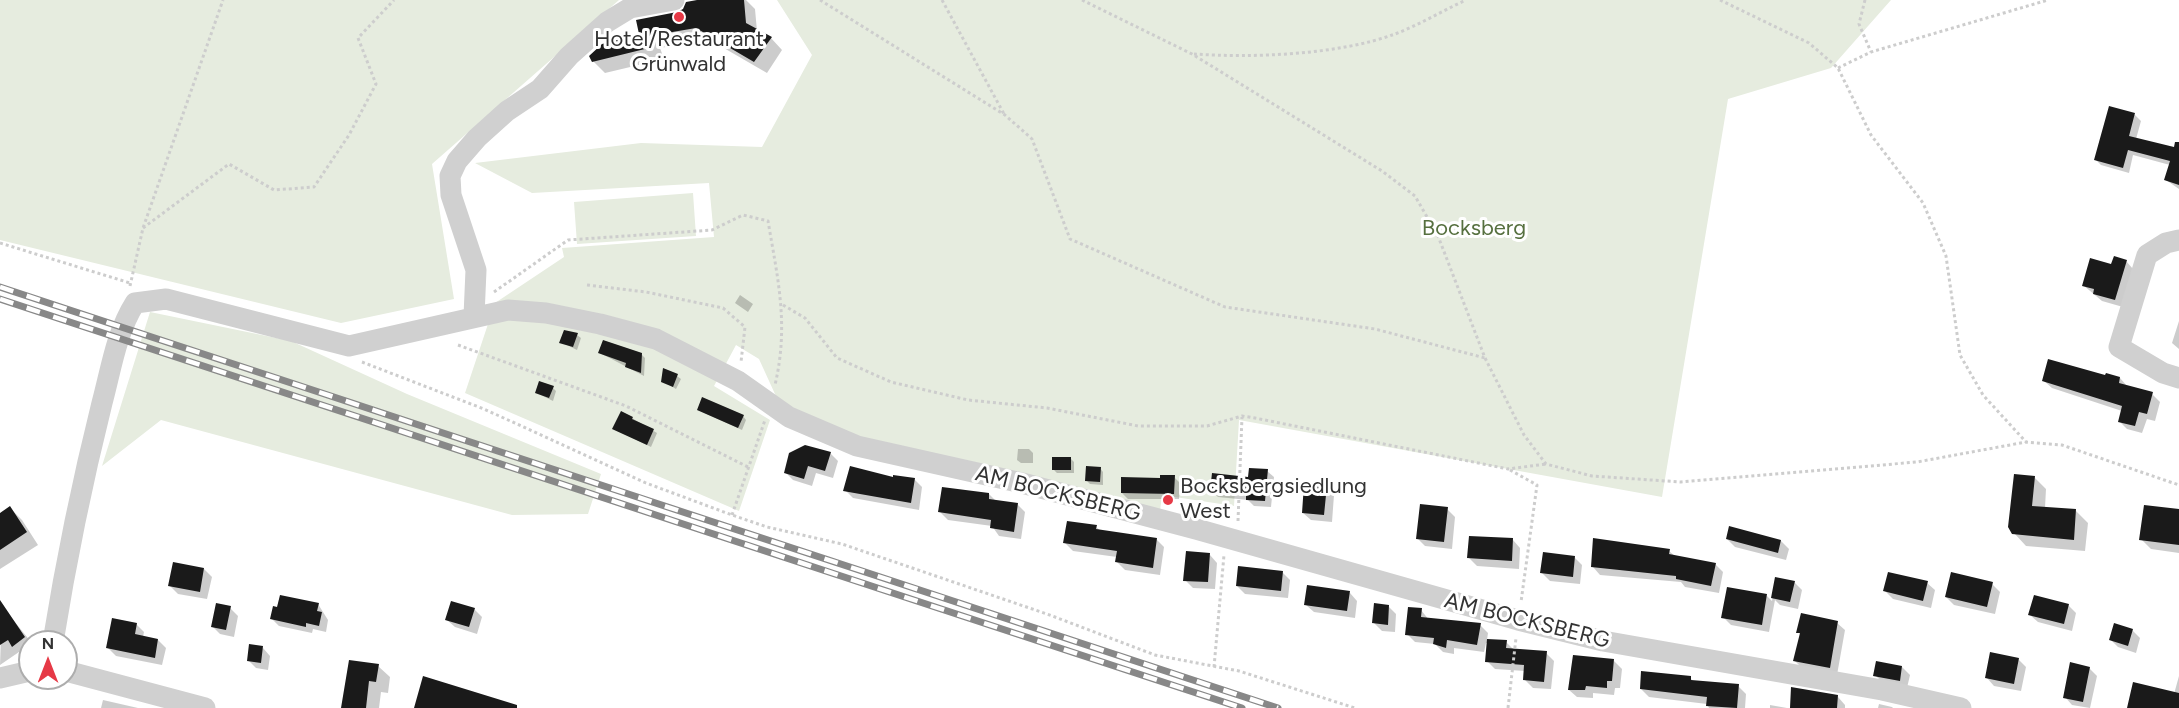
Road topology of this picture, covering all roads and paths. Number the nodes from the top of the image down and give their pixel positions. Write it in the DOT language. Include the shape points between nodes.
graph roads {
  1 [pos="223,0"];
  2 [pos="394,0"];
  3 [pos="674,0"];
  4 [pos="820,0"];
  5 [pos="942,0"];
  6 [pos="1082,0"];
  7 [pos="1466,0"];
  8 [pos="1720,0"];
  9 [pos="1865,0"];
  10 [pos="2048,0"];
  11 [pos="1871,52"];
  12 [pos="1192,54"];
  13 [pos="1838,68"];
  14 [pos="1005,115"];
  15 [pos="143,228"];
  16 [pos="2179,240"];
  17 [pos="0,243"];
  18 [pos="587,285"];
  19 [pos="783,305"];
  20 [pos="474,316"];
  21 [pos="458,345"];
  22 [pos="349,346"];
  23 [pos="1485,358"];
  24 [pos="2171,375"];
  25 [pos="738,381"];
  26 [pos="770,406"];
  27 [pos="1242,416"];
  28 [pos="2026,442"];
  29 [pos="1546,464"];
  30 [pos="748,467"];
  31 [pos="1508,469"];
  32 [pos="2179,485"];
  33 [pos="732,514"];
  34 [pos="1231,539"];
  35 [pos="1518,620"];
  36 [pos="55,630"];
  37 [pos="1215,667"];
  38 [pos="18,674"];
  39 [pos="78,674"];
  40 [pos="0,678"];
  41 [pos="205,708"];
  42 [pos="1355,708"];
  43 [pos="1508,708"];
  44 [pos="1961,708"];
  1 -- 15 [label="path"];
  2 -- 15 [label="path" via="358,38 376,84 349,135 314,187 274,190 229,164"];
  3 -- 20 [label="street" via="630,8 607,22 540,89 507,111 457,161 450,176 451,195 476,270"];
  4 -- 14 [label="path"];
  5 -- 14 [label="path"];
  6 -- 12 [label="path"];
  7 -- 12 [label="path" via="1394,34 1317,52"];
  8 -- 13 [label="path" via="1809,43"];
  9 -- 11 [label="path" via="1859,24"];
  10 -- 11 [label="path"];
  11 -- 13 [label="path"];
  12 -- 23 [label="path" via="1382,171 1415,196 1438,236"];
  13 -- 28 [label="path" via="1871,135 1923,203 1946,256 1960,356 1983,395"];
  14 -- 23 [label="path" via="1032,139 1070,239 1225,307 1376,329"];
  15 -- 17 [label="path" via="130,283"];
  16 -- 24 [label="street" via="2147,255 2119,347"];
  18 -- 25 [label="path" via="646,291 723,308 745,327"];
  19 -- 20 [label="path" via="768,221 743,215 712,230 568,240 488,296"];
  19 -- 26 [label="path" via="781,358"];
  19 -- 27 [label="path" via="805,318 837,358 891,382 968,400 1047,408 1138,426 1207,426"];
  20 -- 22 [label="street, AM BOCKSBERG"];
  20 -- 25 [label="street, AM BOCKSBERG" via="508,310 600,324 656,339"];
  21 -- 30 [label="path" via="626,406"];
  22 -- 33 [label="path" via="358,361 374,369 484,410 646,483"];
  22 -- 36 [label="street" via="166,299 135,303 126,316 80,494"];
  23 -- 29 [label="path" via="1524,435"];
  25 -- 26 [label="street, AM BOCKSBERG"];
  26 -- 30 [label="path"];
  26 -- 34 [label="street, AM BOCKSBERG" via="857,446 1022,483"];
  27 -- 31 [label="path"];
  27 -- 34 [label="path"];
  28 -- 29 [label="path" via="1917,462 1681,482 1592,476"];
  28 -- 32 [label="path" via="2061,445"];
  29 -- 31 [label="path"];
  30 -- 33 [label="path"];
  31 -- 35 [label="path" via="1537,485"];
  33 -- 37 [label="path" via="767,527 842,544 1155,655"];
  34 -- 35 [label="street, AM BOCKSBERG"];
  34 -- 37 [label="path"];
  35 -- 43 [label="path"];
  35 -- 44 [label="street, AM BOCKSBERG" via="1603,641 1882,690"];
  37 -- 42 [label="path"];
  38 -- 40 [label="street"];
  39 -- 41 [label="street"];
}
